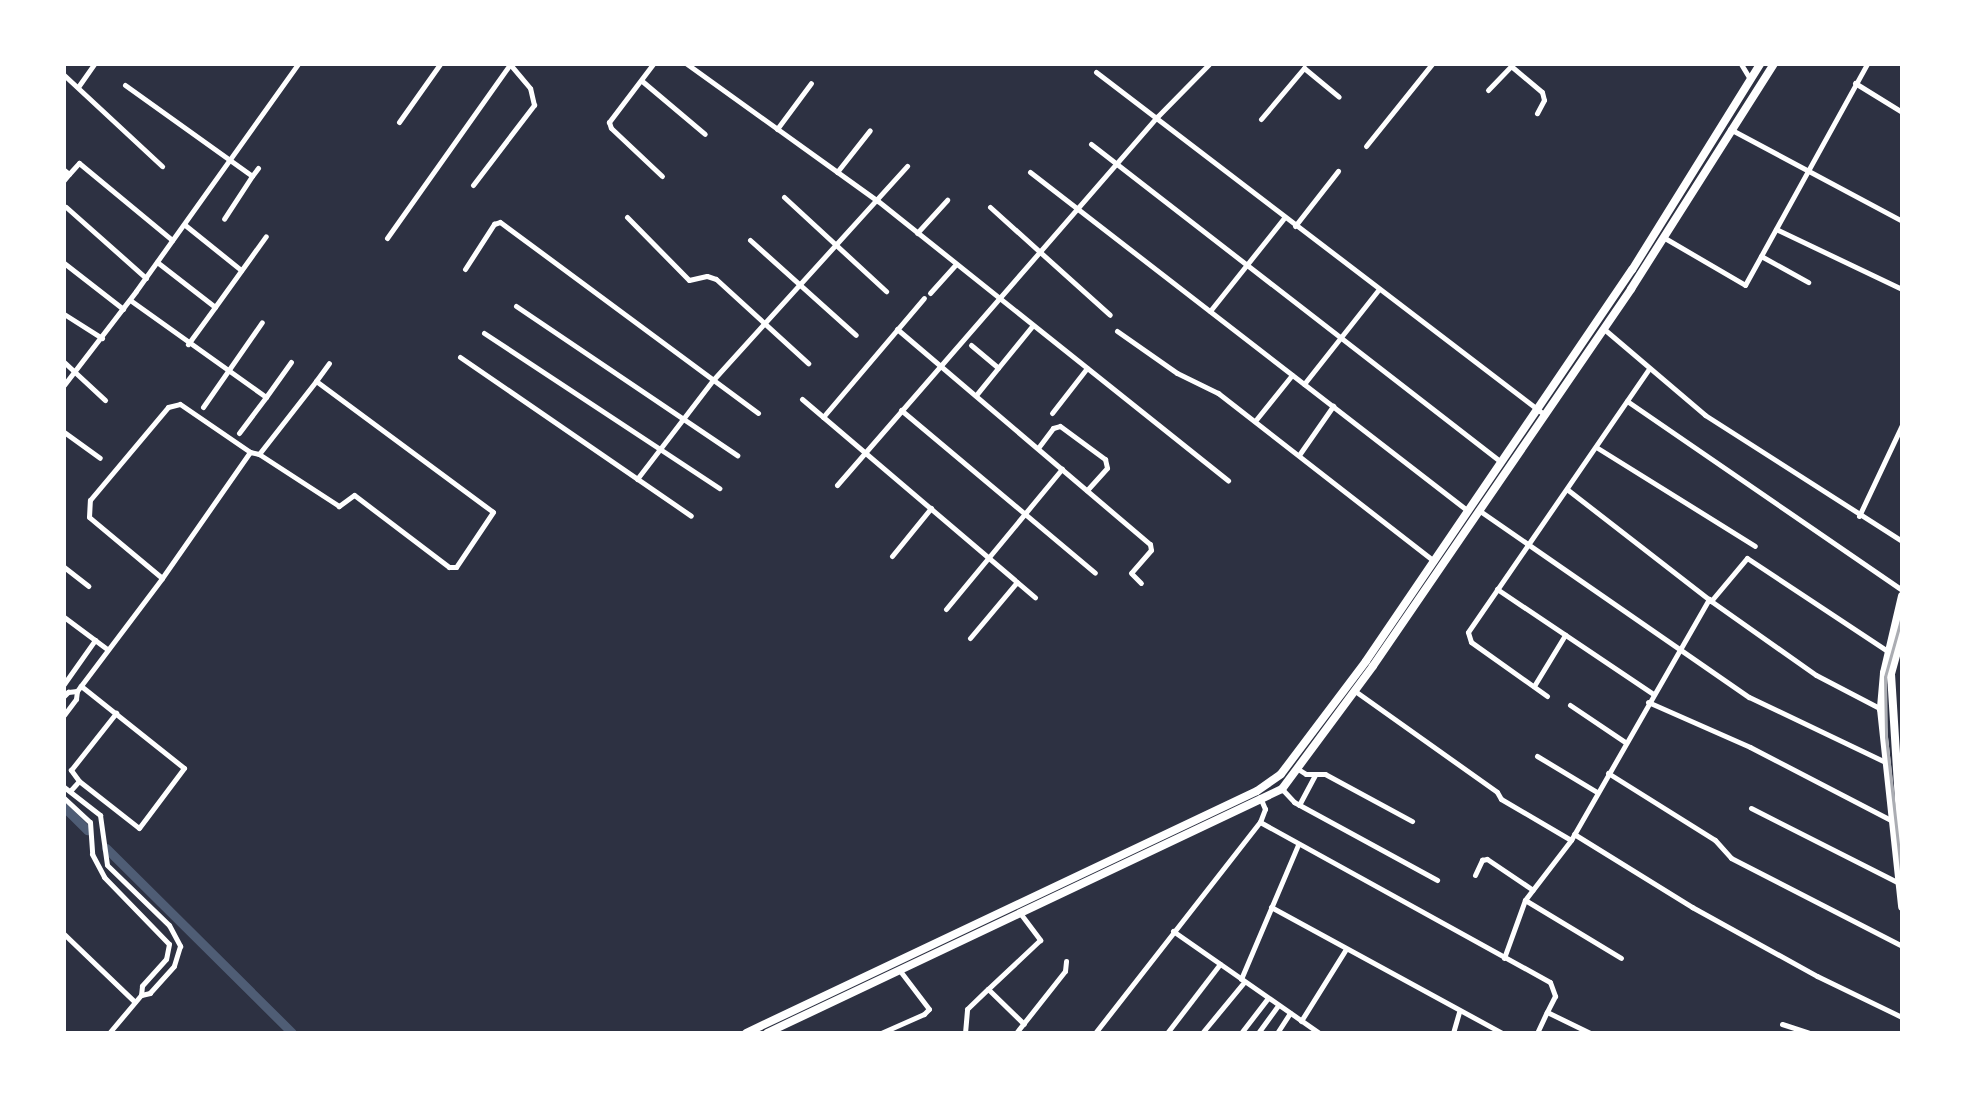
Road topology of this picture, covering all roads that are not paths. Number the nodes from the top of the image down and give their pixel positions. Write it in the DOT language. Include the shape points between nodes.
graph roads {
  1 [pos="94,64"];
  2 [pos="298,64"];
  3 [pos="440,64"];
  4 [pos="511,64"];
  5 [pos="653,64"];
  6 [pos="687,64"];
  7 [pos="1209,64"];
  8 [pos="1432,64"];
  9 [pos="1741,64"];
  10 [pos="1760,64"];
  11 [pos="1774,64"];
  12 [pos="1867,64"];
  13 [pos="1304,65"];
  14 [pos="1512,65"];
  15 [pos="1096,72"];
  16 [pos="64,75"];
  17 [pos="1751,80"];
  18 [pos="642,81"];
  19 [pos="811,83"];
  20 [pos="1855,83"];
  21 [pos="125,85"];
  22 [pos="78,87"];
  23 [pos="1488,90"];
  24 [pos="1339,97"];
  25 [pos="1902,112"];
  26 [pos="1537,113"];
  27 [pos="1157,117"];
  28 [pos="1261,119"];
  29 [pos="399,122"];
  30 [pos="1727,128"];
  31 [pos="777,129"];
  32 [pos="870,130"];
  33 [pos="705,134"];
  34 [pos="1091,144"];
  35 [pos="1366,146"];
  36 [pos="231,161"];
  37 [pos="1117,164"];
  38 [pos="162,166"];
  39 [pos="907,166"];
  40 [pos="258,168"];
  41 [pos="1338,171"];
  42 [pos="1805,171"];
  43 [pos="67,172"];
  44 [pos="837,172"];
  45 [pos="1030,172"];
  46 [pos="252,176"];
  47 [pos="662,176"];
  48 [pos="64,180"];
  49 [pos="473,185"];
  50 [pos="784,197"];
  51 [pos="947,200"];
  52 [pos="878,201"];
  53 [pos="66,207"];
  54 [pos="990,207"];
  55 [pos="1077,209"];
  56 [pos="627,217"];
  57 [pos="1284,218"];
  58 [pos="224,219"];
  59 [pos="1902,221"];
  60 [pos="185,225"];
  61 [pos="1295,226"];
  62 [pos="1776,229"];
  63 [pos="917,233"];
  64 [pos="266,236"];
  65 [pos="1660,236"];
  66 [pos="387,238"];
  67 [pos="172,240"];
  68 [pos="750,240"];
  69 [pos="837,246"];
  70 [pos="1038,253"];
  71 [pos="1761,256"];
  72 [pos="157,262"];
  73 [pos="64,263"];
  74 [pos="956,264"];
  75 [pos="1247,265"];
  76 [pos="465,269"];
  77 [pos="241,270"];
  78 [pos="146,278"];
  79 [pos="1808,282"];
  80 [pos="801,286"];
  81 [pos="1379,289"];
  82 [pos="1902,289"];
  83 [pos="886,291"];
  84 [pos="930,293"];
  85 [pos="924,298"];
  86 [pos="998,298"];
  87 [pos="130,300"];
  88 [pos="516,306"];
  89 [pos="215,307"];
  90 [pos="123,310"];
  91 [pos="1210,311"];
  92 [pos="64,314"];
  93 [pos="1110,315"];
  94 [pos="262,322"];
  95 [pos="765,325"];
  96 [pos="1033,325"];
  97 [pos="1603,328"];
  98 [pos="897,329"];
  99 [pos="1117,331"];
  100 [pos="484,333"];
  101 [pos="856,335"];
  102 [pos="102,338"];
  103 [pos="1340,339"];
  104 [pos="188,344"];
  105 [pos="971,345"];
  106 [pos="460,357"];
  107 [pos="64,362"];
  108 [pos="291,362"];
  109 [pos="329,363"];
  110 [pos="808,363"];
  111 [pos="940,364"];
  112 [pos="998,368"];
  113 [pos="1087,368"];
  114 [pos="1649,369"];
  115 [pos="75,372"];
  116 [pos="229,373"];
  117 [pos="1292,375"];
  118 [pos="713,380"];
  119 [pos="316,381"];
  120 [pos="1304,384"];
  121 [pos="64,385"];
  122 [pos="977,394"];
  123 [pos="266,397"];
  124 [pos="802,399"];
  125 [pos="105,400"];
  126 [pos="1627,401"];
  127 [pos="1333,406"];
  128 [pos="203,407"];
  129 [pos="901,410"];
  130 [pos="1541,412"];
  131 [pos="758,413"];
  132 [pos="1052,413"];
  133 [pos="823,417"];
  134 [pos="683,418"];
  135 [pos="1255,421"];
  136 [pos="1902,425"];
  137 [pos="64,432"];
  138 [pos="239,433"];
  139 [pos="1596,447"];
  140 [pos="1038,448"];
  141 [pos="660,450"];
  142 [pos="866,451"];
  143 [pos="250,452"];
  144 [pos="259,454"];
  145 [pos="737,455"];
  146 [pos="1299,455"];
  147 [pos="100,458"];
  148 [pos="1501,462"];
  149 [pos="1062,469"];
  150 [pos="637,479"];
  151 [pos="1228,480"];
  152 [pos="837,485"];
  153 [pos="719,488"];
  154 [pos="1087,490"];
  155 [pos="1568,490"];
  156 [pos="931,508"];
  157 [pos="1026,511"];
  158 [pos="1475,512"];
  159 [pos="691,516"];
  160 [pos="1859,516"];
  161 [pos="1902,541"];
  162 [pos="1529,545"];
  163 [pos="1755,546"];
  164 [pos="892,556"];
  165 [pos="989,557"];
  166 [pos="1434,561"];
  167 [pos="64,567"];
  168 [pos="1095,573"];
  169 [pos="162,578"];
  170 [pos="1017,582"];
  171 [pos="1141,583"];
  172 [pos="88,586"];
  173 [pos="1497,589"];
  174 [pos="1902,593"];
  175 [pos="1035,597"];
  176 [pos="1710,600"];
  177 [pos="946,609"];
  178 [pos="64,617"];
  179 [pos="1902,634"];
  180 [pos="1565,635"];
  181 [pos="970,638"];
  182 [pos="95,640"];
  183 [pos="107,649"];
  184 [pos="1680,649"];
  185 [pos="1889,652"];
  186 [pos="1369,664"];
  187 [pos="64,684"];
  188 [pos="1534,686"];
  189 [pos="79,688"];
  190 [pos="1355,691"];
  191 [pos="1653,694"];
  192 [pos="64,696"];
  193 [pos="1547,696"];
  194 [pos="1648,702"];
  195 [pos="1570,705"];
  196 [pos="1881,709"];
  197 [pos="116,713"];
  198 [pos="64,715"];
  199 [pos="1902,726"];
  200 [pos="1887,728"];
  201 [pos="1626,742"];
  202 [pos="1537,756"];
  203 [pos="1885,762"];
  204 [pos="1298,769"];
  205 [pos="1608,773"];
  206 [pos="1899,773"];
  207 [pos="1315,775"];
  208 [pos="79,781"];
  209 [pos="64,787"];
  210 [pos="1282,789"];
  211 [pos="70,791"];
  212 [pos="1597,792"];
  213 [pos="1260,796"];
  214 [pos="64,798"];
  215 [pos="1299,805"];
  216 [pos="1751,808"];
  217 [pos="100,815"];
  218 [pos="1891,820"];
  219 [pos="1412,821"];
  220 [pos="90,822"];
  221 [pos="1260,822"];
  222 [pos="1573,837"];
  223 [pos="1298,845"];
  224 [pos="1902,847"];
  225 [pos="107,865"];
  226 [pos="100,870"];
  227 [pos="1475,875"];
  228 [pos="1437,880"];
  229 [pos="1899,883"];
  230 [pos="1533,890"];
  231 [pos="1525,900"];
  232 [pos="1271,907"];
  233 [pos="1902,907"];
  234 [pos="1020,913"];
  235 [pos="167,923"];
  236 [pos="159,930"];
  237 [pos="1173,931"];
  238 [pos="64,934"];
  239 [pos="1902,946"];
  240 [pos="1346,949"];
  241 [pos="167,955"];
  242 [pos="1504,958"];
  243 [pos="1621,958"];
  244 [pos="177,961"];
  245 [pos="1066,961"];
  246 [pos="1220,964"];
  247 [pos="899,970"];
  248 [pos="873,976"];
  249 [pos="1242,980"];
  250 [pos="988,989"];
  251 [pos="141,995"];
  252 [pos="1268,998"];
  253 [pos="135,1002"];
  254 [pos="1278,1005"];
  255 [pos="1459,1012"];
  256 [pos="1547,1012"];
  257 [pos="1290,1013"];
  258 [pos="1902,1017"];
  259 [pos="1301,1021"];
  260 [pos="1024,1024"];
  261 [pos="1782,1024"];
  262 [pos="109,1033"];
  263 [pos="746,1033"];
  264 [pos="767,1033"];
  265 [pos="881,1033"];
  266 [pos="965,1033"];
  267 [pos="1016,1033"];
  268 [pos="1095,1033"];
  269 [pos="1167,1033"];
  270 [pos="1202,1033"];
  271 [pos="1241,1033"];
  272 [pos="1258,1033"];
  273 [pos="1277,1033"];
  274 [pos="1319,1033"];
  275 [pos="1453,1033"];
  276 [pos="1502,1033"];
  277 [pos="1537,1033"];
  278 [pos="1590,1033"];
  279 [pos="1809,1033"];
  1 -- 22 [label="street"];
  2 -- 36 [label="street"];
  3 -- 29 [label="street"];
  4 -- 49 [label="street" via="535,100"];
  4 -- 66 [label="street"];
  5 -- 18 [label="street"];
  6 -- 31 [label="street"];
  7 -- 27 [label="street"];
  8 -- 35 [label="street"];
  9 -- 17 [label="street"];
  10 -- 17 [label="main road"];
  11 -- 30 [label="main road"];
  12 -- 20 [label="street"];
  13 -- 24 [label="street"];
  13 -- 28 [label="street"];
  14 -- 23 [label="street"];
  14 -- 26 [label="street" via="1542,92"];
  15 -- 27 [label="street"];
  16 -- 22 [label="street"];
  17 -- 30 [label="main road"];
  18 -- 33 [label="street"];
  18 -- 47 [label="street" via="609,122"];
  19 -- 31 [label="street"];
  20 -- 25 [label="street"];
  20 -- 42 [label="street"];
  21 -- 36 [label="street"];
  22 -- 38 [label="street"];
  27 -- 37 [label="street"];
  27 -- 57 [label="street"];
  30 -- 42 [label="street"];
  30 -- 65 [label="main road"];
  31 -- 44 [label="street"];
  32 -- 44 [label="street"];
  34 -- 37 [label="street"];
  36 -- 46 [label="street"];
  36 -- 60 [label="street"];
  37 -- 55 [label="street"];
  37 -- 75 [label="street"];
  39 -- 52 [label="street"];
  40 -- 46 [label="street"];
  41 -- 61 [label="street"];
  42 -- 59 [label="street"];
  42 -- 62 [label="street"];
  43 -- 48 [label="street"];
  43 -- 67 [label="street" via="79,163"];
  44 -- 52 [label="street"];
  45 -- 55 [label="street"];
  46 -- 58 [label="street"];
  50 -- 69 [label="street"];
  51 -- 63 [label="street"];
  52 -- 63 [label="street"];
  52 -- 69 [label="street"];
  53 -- 78 [label="street"];
  54 -- 70 [label="street"];
  55 -- 70 [label="street"];
  55 -- 91 [label="street"];
  56 -- 95 [label="street" via="689,280 712,276"];
  57 -- 61 [label="street"];
  57 -- 75 [label="street"];
  60 -- 67 [label="street"];
  60 -- 77 [label="street"];
  61 -- 81 [label="street"];
  62 -- 71 [label="street"];
  62 -- 82 [label="street"];
  63 -- 74 [label="street"];
  64 -- 77 [label="street"];
  65 -- 71 [label="street" via="1745,285"];
  65 -- 97 [label="main road"];
  65 -- 130 [label="main road"];
  67 -- 72 [label="street"];
  68 -- 80 [label="street"];
  69 -- 80 [label="street"];
  69 -- 83 [label="street"];
  70 -- 86 [label="street"];
  70 -- 93 [label="street"];
  71 -- 79 [label="street"];
  72 -- 78 [label="street"];
  72 -- 89 [label="street"];
  73 -- 90 [label="street"];
  74 -- 84 [label="street"];
  74 -- 86 [label="street"];
  75 -- 91 [label="street"];
  75 -- 103 [label="street"];
  76 -- 118 [label="street" via="500,222"];
  77 -- 89 [label="street"];
  78 -- 87 [label="street"];
  80 -- 95 [label="street"];
  80 -- 101 [label="street"];
  81 -- 103 [label="street"];
  81 -- 130 [label="street"];
  85 -- 98 [label="street"];
  86 -- 96 [label="street"];
  86 -- 111 [label="street"];
  87 -- 90 [label="street"];
  87 -- 104 [label="street"];
  88 -- 134 [label="street"];
  89 -- 104 [label="street"];
  90 -- 102 [label="street"];
  91 -- 117 [label="street"];
  92 -- 102 [label="street"];
  94 -- 116 [label="street"];
  95 -- 110 [label="street"];
  95 -- 118 [label="street"];
  96 -- 112 [label="street"];
  96 -- 113 [label="street"];
  97 -- 114 [label="street"];
  97 -- 130 [label="main road"];
  98 -- 111 [label="street"];
  98 -- 133 [label="street"];
  99 -- 135 [label="street"];
  100 -- 141 [label="street"];
  102 -- 115 [label="street"];
  103 -- 120 [label="street"];
  103 -- 148 [label="street"];
  104 -- 116 [label="street"];
  105 -- 112 [label="street"];
  106 -- 150 [label="street"];
  107 -- 115 [label="street"];
  108 -- 123 [label="street"];
  109 -- 119 [label="street"];
  111 -- 122 [label="street"];
  111 -- 129 [label="street"];
  112 -- 122 [label="street"];
  113 -- 132 [label="street"];
  113 -- 151 [label="street"];
  114 -- 126 [label="street"];
  114 -- 160 [label="street" via="1705,415"];
  115 -- 121 [label="street"];
  115 -- 125 [label="street"];
  116 -- 123 [label="street"];
  116 -- 128 [label="street"];
  117 -- 120 [label="street"];
  117 -- 135 [label="street"];
  118 -- 131 [label="street"];
  118 -- 134 [label="street"];
  119 -- 144 [label="street"];
  119 -- 144 [label="street" via="489,507 491,516 456,567 449,567 354,495 339,506"];
  120 -- 127 [label="street"];
  122 -- 140 [label="street"];
  123 -- 138 [label="street"];
  124 -- 133 [label="street"];
  126 -- 139 [label="street"];
  126 -- 174 [label="street"];
  127 -- 146 [label="street"];
  127 -- 158 [label="street"];
  129 -- 142 [label="street"];
  129 -- 157 [label="street"];
  130 -- 148 [label="main road"];
  130 -- 158 [label="main road"];
  133 -- 142 [label="street"];
  134 -- 141 [label="street"];
  134 -- 145 [label="street"];
  135 -- 146 [label="street"];
  136 -- 160 [label="street"];
  137 -- 147 [label="street"];
  139 -- 155 [label="street"];
  139 -- 163 [label="street"];
  140 -- 149 [label="street"];
  140 -- 154 [label="street" via="1060,426 1105,459 1107,468"];
  141 -- 150 [label="street"];
  141 -- 153 [label="street"];
  142 -- 152 [label="street"];
  142 -- 156 [label="street"];
  143 -- 144 [label="street"];
  143 -- 169 [label="street"];
  143 -- 169 [label="street" via="173,403 90,500 89,517"];
  146 -- 166 [label="street"];
  148 -- 158 [label="main road"];
  149 -- 154 [label="street"];
  149 -- 157 [label="street"];
  150 -- 159 [label="street"];
  154 -- 171 [label="street" via="1152,547 1131,573"];
  155 -- 162 [label="street"];
  155 -- 176 [label="street"];
  156 -- 164 [label="street"];
  156 -- 165 [label="street"];
  157 -- 165 [label="street"];
  157 -- 168 [label="street"];
  158 -- 162 [label="street"];
  158 -- 166 [label="main road"];
  158 -- 186 [label="main road"];
  160 -- 161 [label="street"];
  162 -- 173 [label="street"];
  162 -- 184 [label="street"];
  165 -- 170 [label="street"];
  165 -- 177 [label="street"];
  166 -- 186 [label="main road"];
  167 -- 172 [label="street"];
  169 -- 183 [label="street"];
  170 -- 175 [label="street"];
  170 -- 181 [label="street"];
  173 -- 180 [label="street"];
  173 -- 188 [label="street" via="1468,636"];
  174 -- 185 [label="main road"];
  176 -- 184 [label="street"];
  176 -- 185 [label="street" via="1747,558"];
  176 -- 196 [label="street" via="1816,675"];
  178 -- 182 [label="street"];
  179 -- 200 [label="main road" via="1891,674"];
  180 -- 188 [label="street"];
  180 -- 191 [label="street"];
  182 -- 183 [label="street"];
  182 -- 187 [label="street"];
  183 -- 189 [label="street"];
  184 -- 191 [label="street"];
  184 -- 203 [label="street" via="1749,697"];
  185 -- 196 [label="main road"];
  186 -- 190 [label="main road"];
  186 -- 213 [label="main road"];
  188 -- 193 [label="street"];
  189 -- 192 [label="street"];
  189 -- 197 [label="street"];
  189 -- 198 [label="street"];
  190 -- 204 [label="main road"];
  190 -- 222 [label="street" via="1501,799"];
  191 -- 194 [label="street"];
  194 -- 201 [label="street"];
  194 -- 218 [label="street" via="1750,747"];
  195 -- 201 [label="street"];
  196 -- 200 [label="main road"];
  197 -- 208 [label="street" via="71,770"];
  197 -- 208 [label="street" via="181,764 182,773 139,828"];
  199 -- 200 [label="street"];
  200 -- 203 [label="main road"];
  200 -- 206 [label="main road"];
  201 -- 205 [label="street"];
  202 -- 212 [label="street"];
  203 -- 218 [label="main road"];
  204 -- 207 [label="street"];
  204 -- 210 [label="main road"];
  205 -- 212 [label="street"];
  205 -- 239 [label="street" via="1715,840 1731,858"];
  206 -- 224 [label="main road"];
  207 -- 215 [label="street"];
  207 -- 219 [label="street" via="1325,774"];
  208 -- 211 [label="street"];
  209 -- 211 [label="street"];
  210 -- 213 [label="main road"];
  210 -- 215 [label="street"];
  211 -- 217 [label="street"];
  212 -- 222 [label="street"];
  213 -- 221 [label="street" via="1265,809"];
  213 -- 234 [label="main road"];
  213 -- 248 [label="main road"];
  214 -- 220 [label="street"];
  215 -- 228 [label="street"];
  216 -- 229 [label="street"];
  217 -- 220 [label="street"];
  217 -- 225 [label="street"];
  218 -- 229 [label="main road"];
  220 -- 226 [label="street" via="92,854"];
  221 -- 223 [label="street"];
  221 -- 237 [label="street"];
  222 -- 230 [label="street"];
  222 -- 258 [label="street" via="1817,976"];
  223 -- 232 [label="street"];
  223 -- 242 [label="street"];
  225 -- 226 [label="street"];
  225 -- 235 [label="street"];
  226 -- 236 [label="street"];
  227 -- 230 [label="street" via="1487,859"];
  229 -- 233 [label="main road"];
  230 -- 231 [label="street"];
  231 -- 242 [label="street"];
  231 -- 243 [label="street"];
  232 -- 240 [label="street"];
  232 -- 249 [label="street"];
  234 -- 247 [label="main road"];
  234 -- 250 [label="street" via="1040,940"];
  235 -- 236 [label="street"];
  235 -- 244 [label="street" via="178,938"];
  236 -- 241 [label="street" via="169,944"];
  237 -- 246 [label="street"];
  237 -- 268 [label="street"];
  238 -- 253 [label="street"];
  240 -- 255 [label="street"];
  240 -- 259 [label="street"];
  241 -- 244 [label="street"];
  241 -- 251 [label="street" via="142,986"];
  242 -- 256 [label="street" via="1550,982 1555,989"];
  244 -- 251 [label="street" via="150,993"];
  245 -- 260 [label="street" via="1065,971"];
  246 -- 249 [label="street"];
  246 -- 269 [label="street"];
  247 -- 248 [label="main road"];
  247 -- 265 [label="street" via="929,1009"];
  248 -- 263 [label="main road"];
  248 -- 264 [label="main road"];
  249 -- 252 [label="street"];
  249 -- 270 [label="street"];
  250 -- 260 [label="street"];
  250 -- 266 [label="street" via="967,1009"];
  251 -- 253 [label="street"];
  252 -- 254 [label="street"];
  252 -- 271 [label="street"];
  253 -- 262 [label="street"];
  254 -- 257 [label="street"];
  254 -- 272 [label="street"];
  255 -- 275 [label="street"];
  255 -- 276 [label="street"];
  256 -- 277 [label="street"];
  256 -- 278 [label="street"];
  257 -- 259 [label="street"];
  257 -- 273 [label="street"];
  259 -- 274 [label="street"];
  260 -- 267 [label="street"];
  261 -- 279 [label="street"];
}
